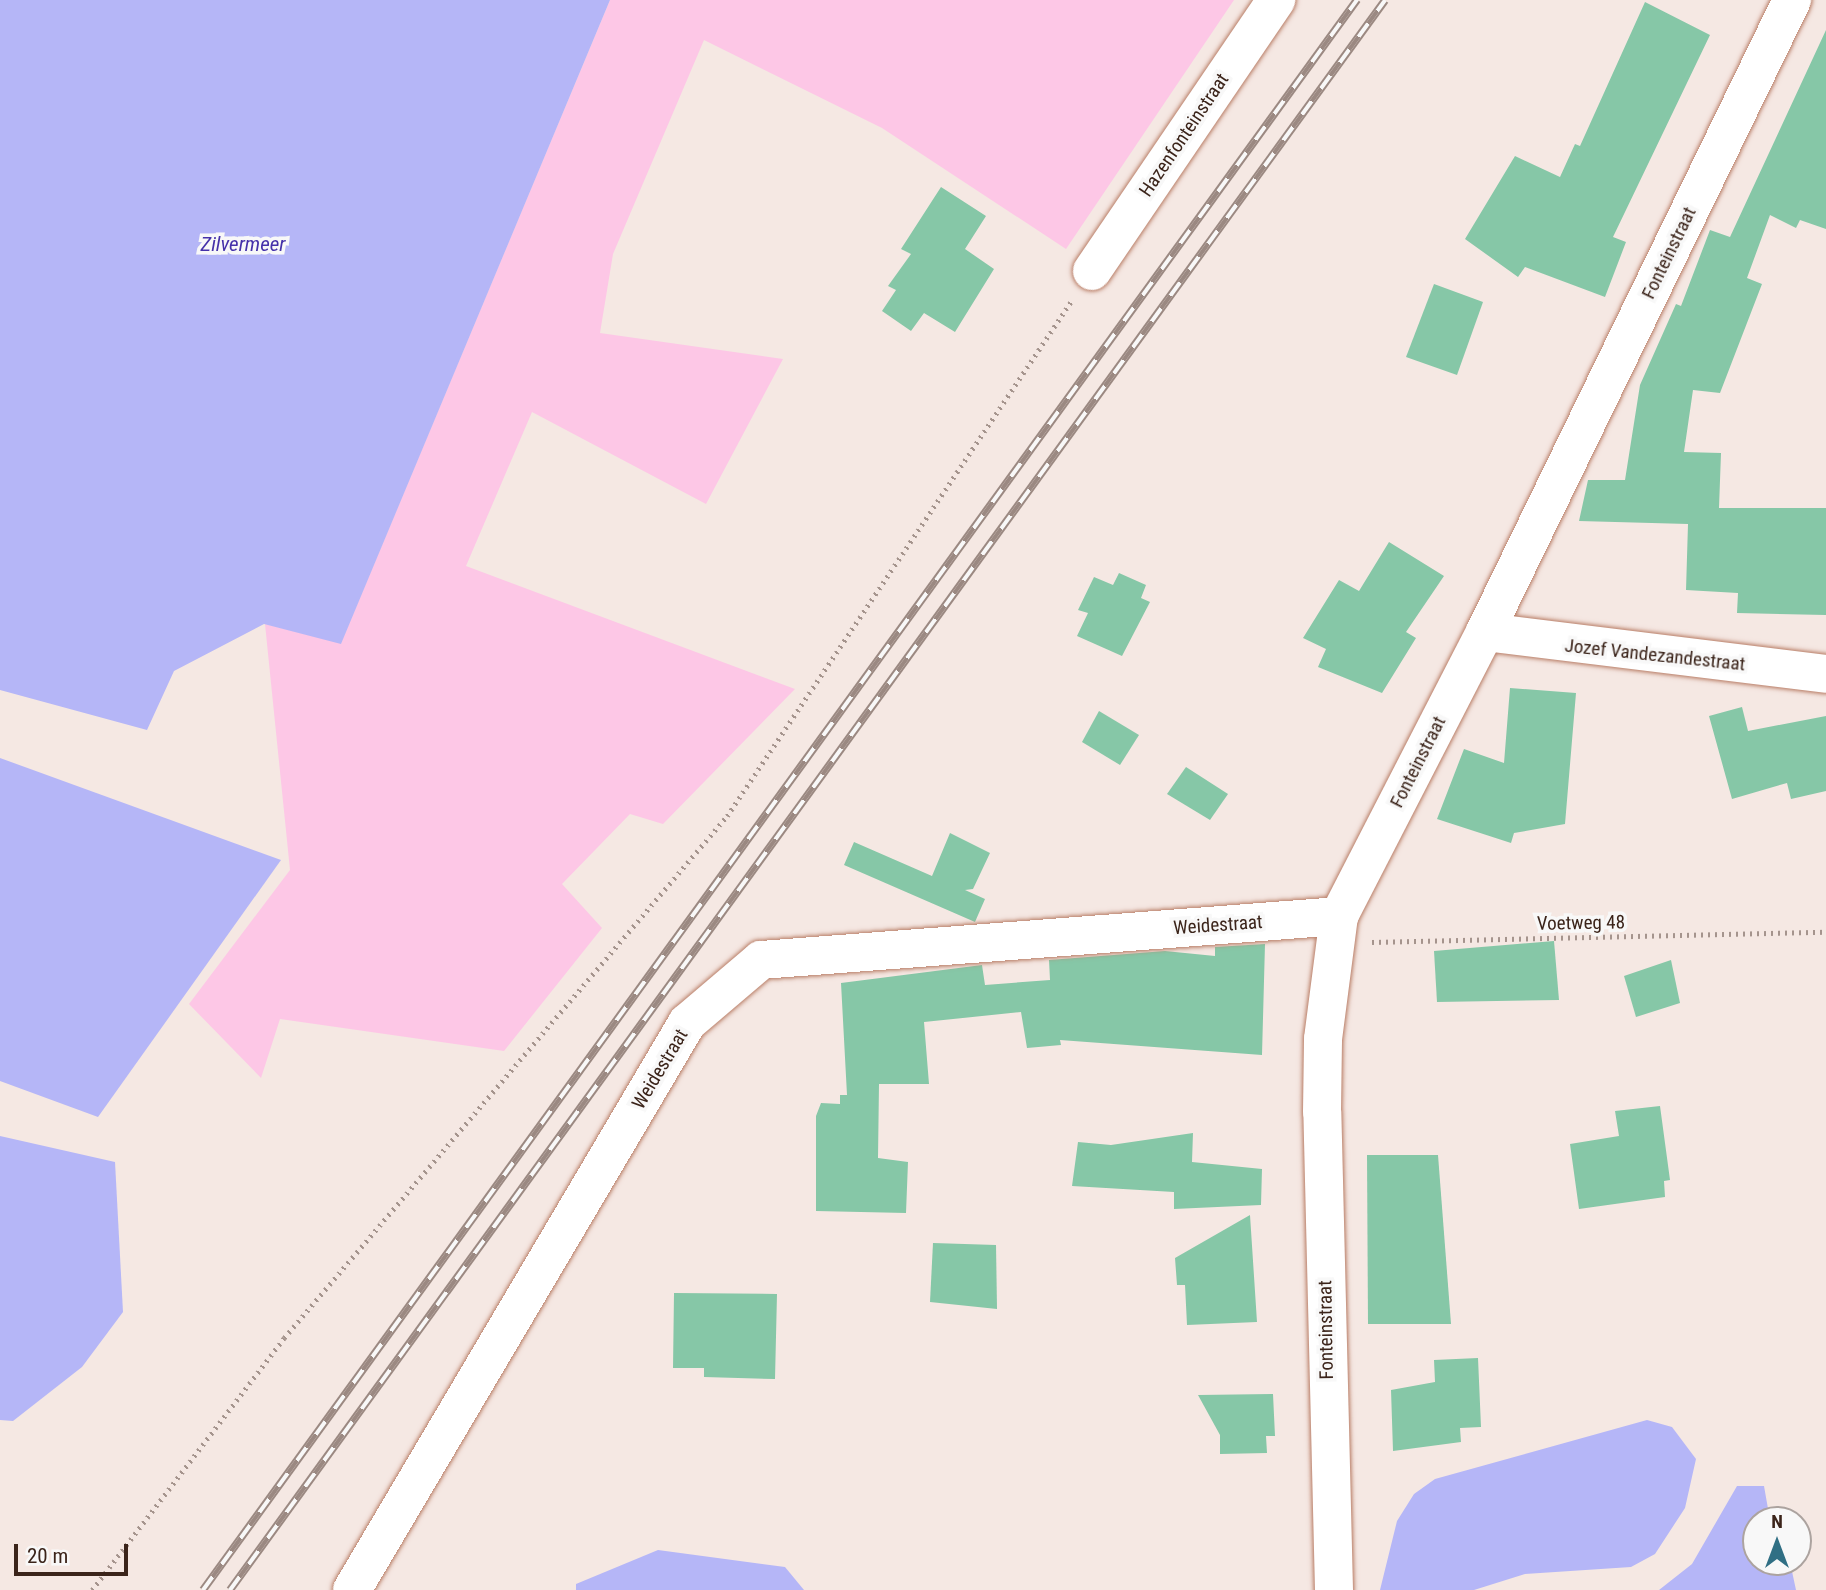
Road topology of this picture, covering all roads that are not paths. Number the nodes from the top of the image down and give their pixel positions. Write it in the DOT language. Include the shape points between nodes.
graph roads {
  1 [pos="1276,0"];
  2 [pos="1792,0"];
  3 [pos="1092,271"];
  4 [pos="1485,632"];
  5 [pos="1826,674"];
  6 [pos="1337,929"];
  7 [pos="352,1590"];
  8 [pos="1334,1590"];
  1 -- 3 [label="street, Hazenfonteinstraat"];
  2 -- 4 [label="street, Fonteinstraat"];
  4 -- 5 [label="street, Jozef Vandezandestraat"];
  4 -- 6 [label="street, Fonteinstraat"];
  6 -- 7 [label="street, Weidestraat" via="761,960 687,1023"];
  6 -- 8 [label="street, Fonteinstraat" via="1323,1039 1322,1112"];
}
